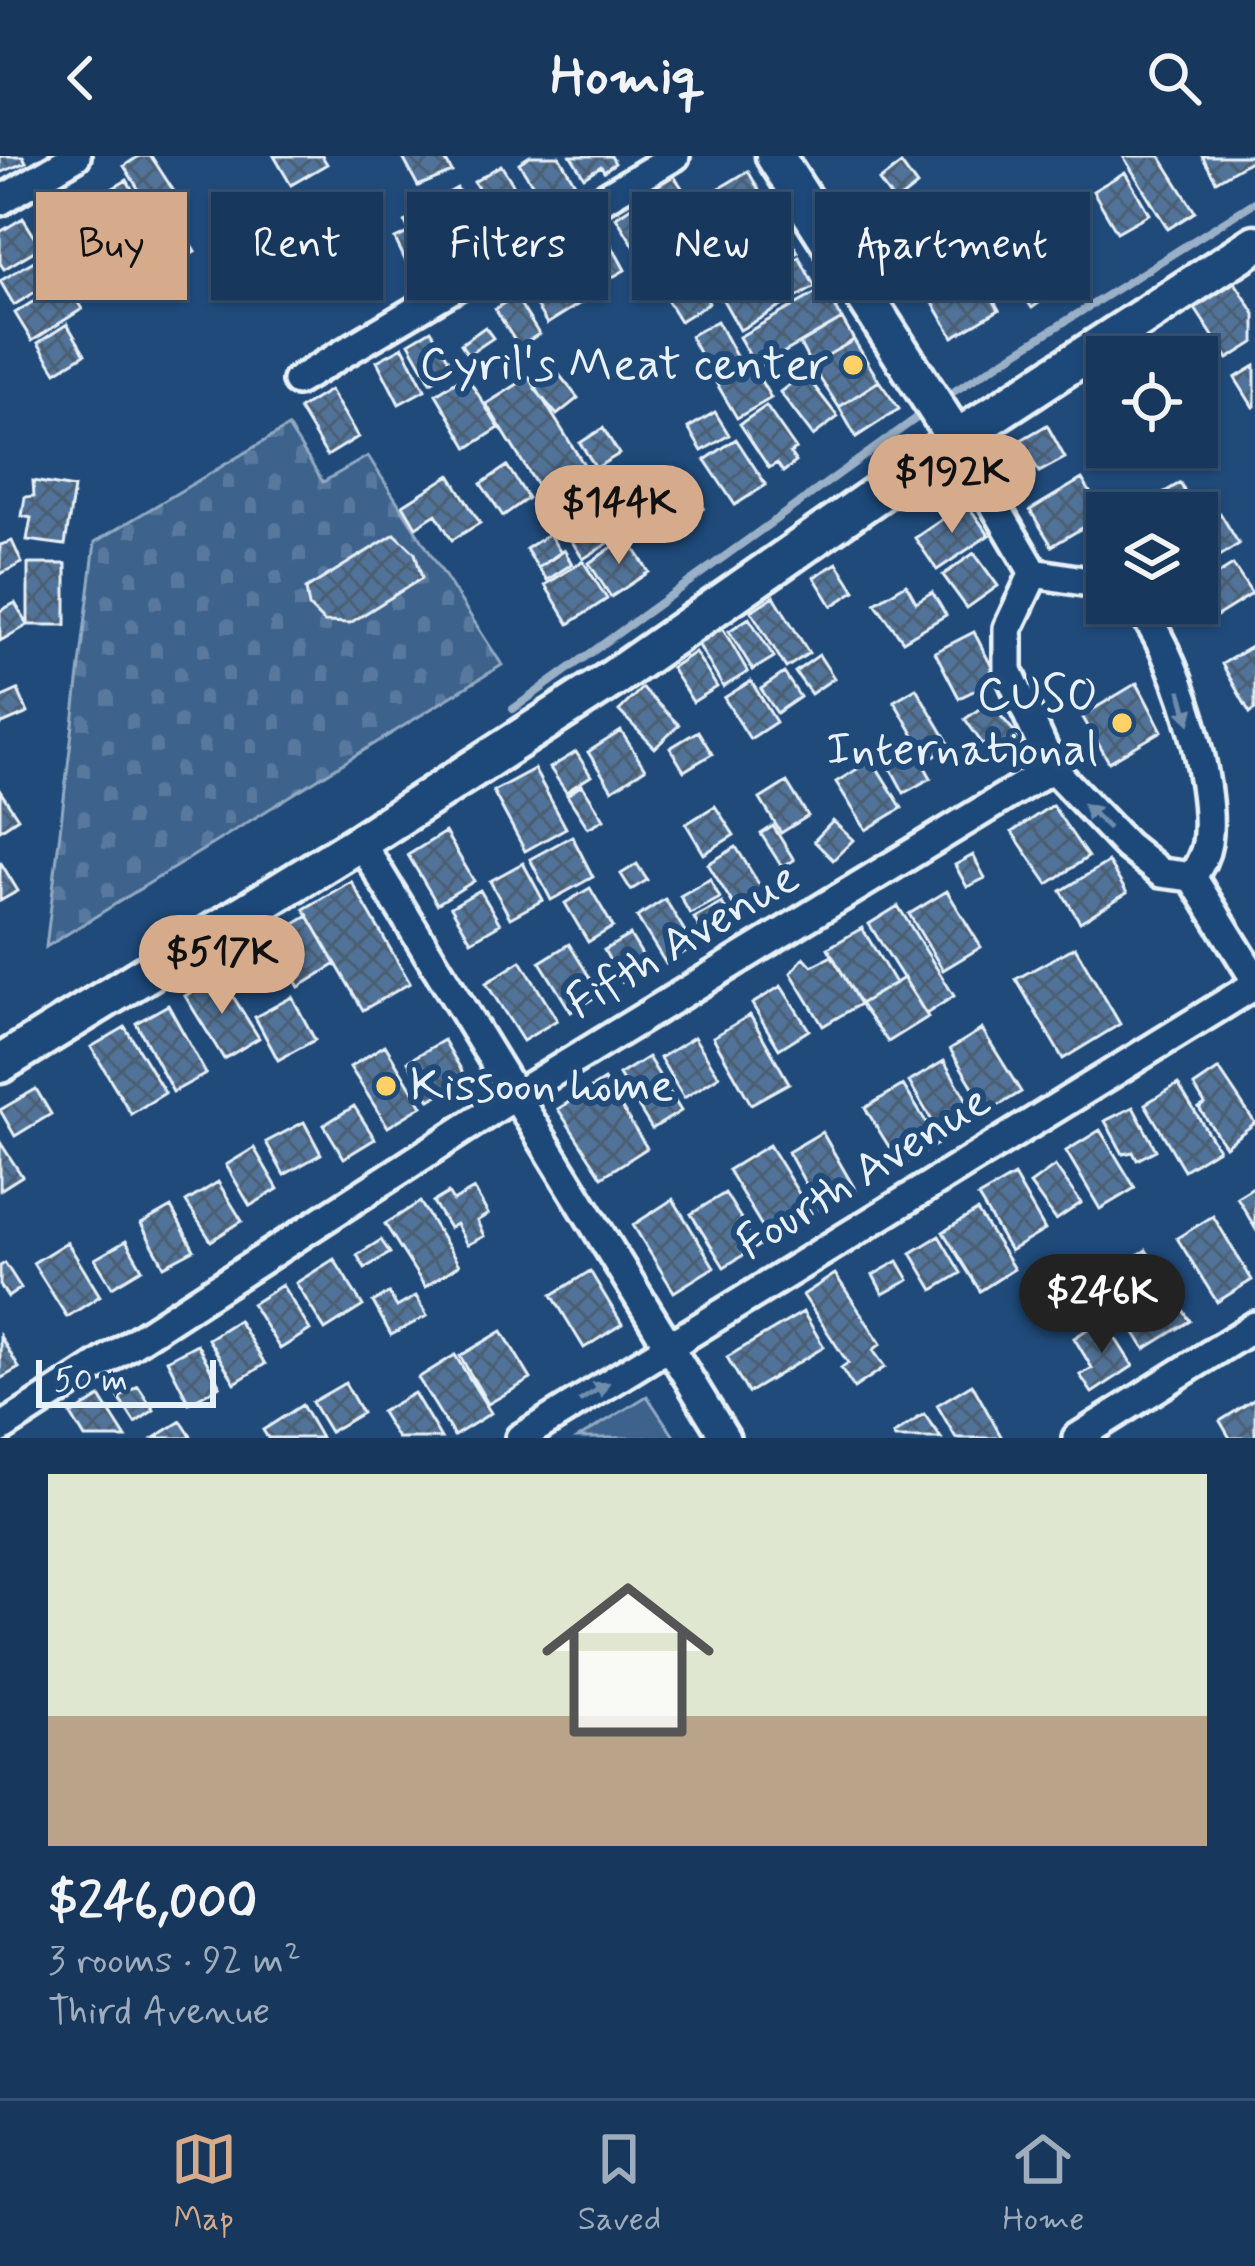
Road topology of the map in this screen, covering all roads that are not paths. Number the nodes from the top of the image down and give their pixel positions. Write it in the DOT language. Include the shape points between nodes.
graph roads {
  1 [pos="76,156"];
  2 [pos="675,156"];
  3 [pos="776,156"];
  4 [pos="0,201"];
  5 [pos="1255,244"];
  6 [pos="297,381"];
  7 [pos="941,417"];
  8 [pos="1034,572"];
  9 [pos="1086,581"];
  10 [pos="1152,624"];
  11 [pos="1052,768"];
  12 [pos="360,842"];
  13 [pos="1192,877"];
  14 [pos="1255,982"];
  15 [pos="0,1064"];
  16 [pos="513,1097"];
  17 [pos="1255,1326"];
  18 [pos="668,1347"];
  19 [pos="0,1429"];
  20 [pos="520,1438"];
  21 [pos="725,1438"];
  22 [pos="1077,1438"];
  1 -- 4 [label="street"];
  2 -- 6 [label="street"];
  3 -- 7 [label="street"];
  5 -- 7 [label="street"];
  7 -- 8 [label="street"];
  7 -- 12 [label="street" via="615,677"];
  8 -- 9 [label="street"];
  8 -- 11 [label="street" via="1008,628 1008,670"];
  10 -- 13 [label="street, one-way" via="1173,668 1208,798 1208,839"];
  13 -- 11 [label="street, one-way" via="1162,873 1126,845"];
  11 -- 16 [label="street, Fifth Avenue"];
  12 -- 15 [label="street"];
  12 -- 16 [label="street"];
  13 -- 14 [label="street"];
  14 -- 18 [label="street, Fourth Avenue"];
  16 -- 18 [label="street"];
  16 -- 19 [label="street, Fifth Avenue"];
  17 -- 22 [label="street"];
  20 -- 18 [label="street, Fourth Avenue, one-way"];
  18 -- 21 [label="street"];
}
